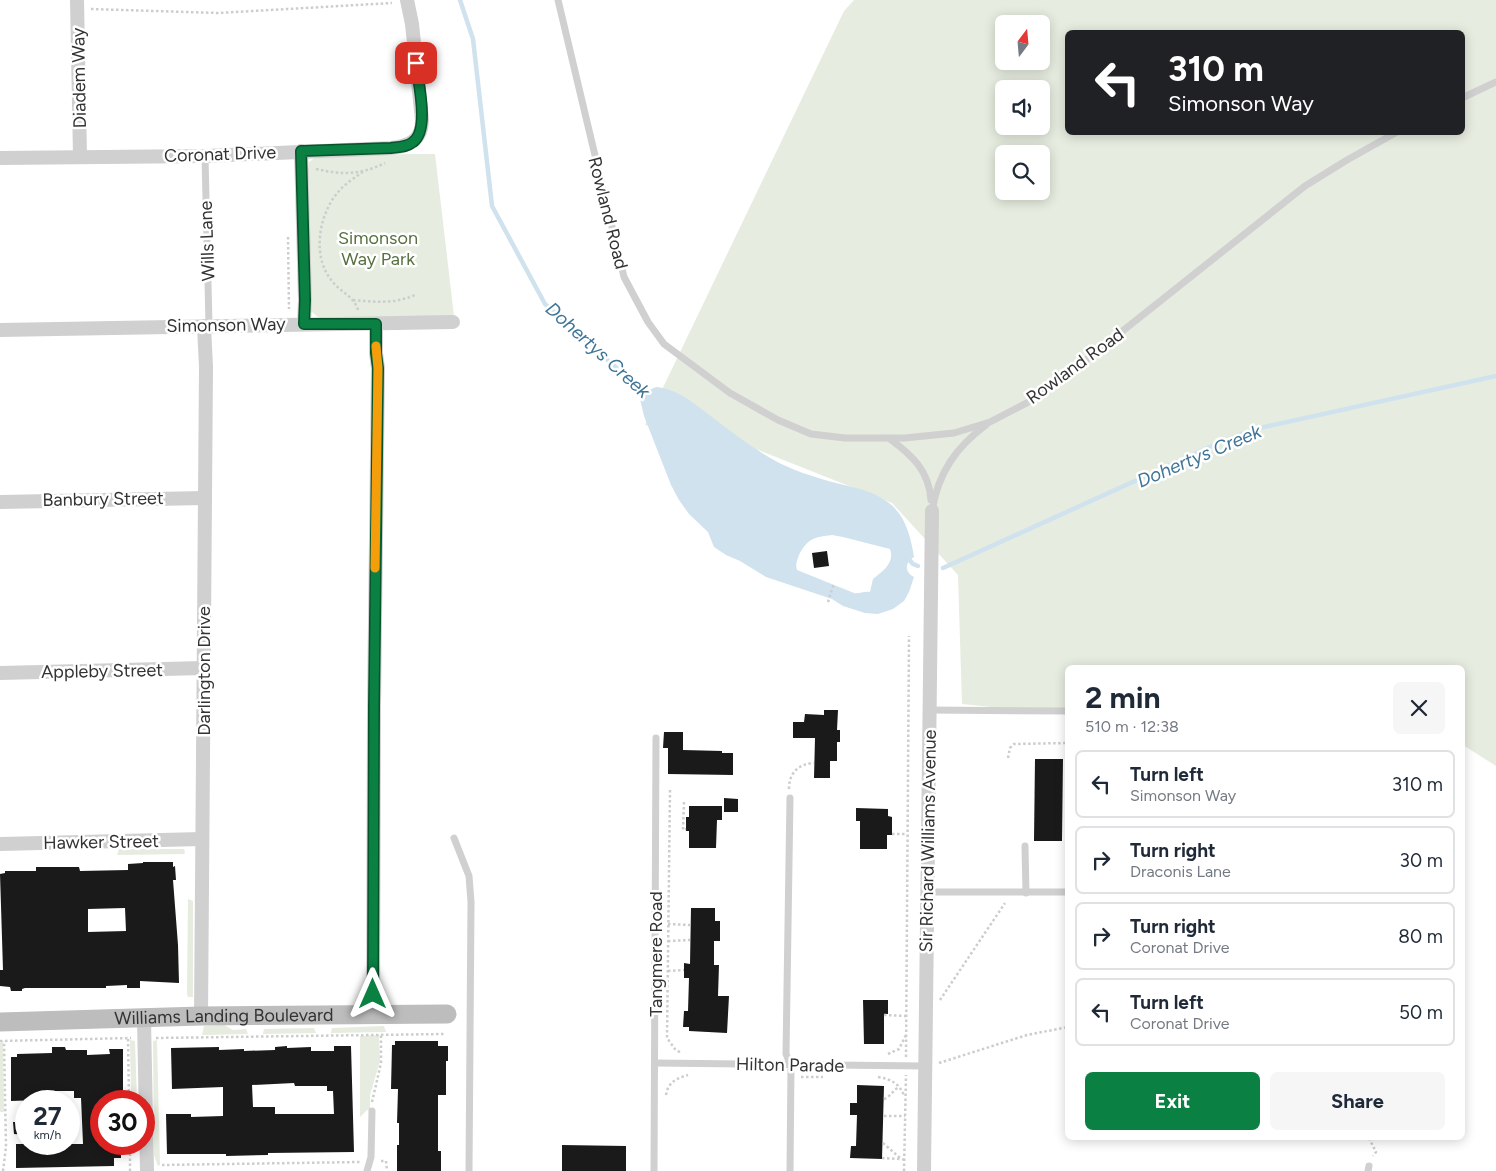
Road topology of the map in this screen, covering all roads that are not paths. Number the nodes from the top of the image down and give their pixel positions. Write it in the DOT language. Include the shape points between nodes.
graph roads {
  1 [pos="407,0"];
  2 [pos="558,0"];
  3 [pos="77,4"];
  4 [pos="1496,82"];
  5 [pos="1465,97"];
  6 [pos="1392,135"];
  7 [pos="301,151"];
  8 [pos="80,156"];
  9 [pos="205,156"];
  10 [pos="0,158"];
  11 [pos="453,322"];
  12 [pos="304,324"];
  13 [pos="376,324"];
  14 [pos="206,326"];
  15 [pos="0,330"];
  16 [pos="990,422"];
  17 [pos="890,439"];
  18 [pos="205,498"];
  19 [pos="0,502"];
  20 [pos="932,510"];
  21 [pos="204,668"];
  22 [pos="0,673"];
  23 [pos="929,710"];
  24 [pos="1065,712"];
  25 [pos="656,738"];
  26 [pos="790,798"];
  27 [pos="454,838"];
  28 [pos="202,839"];
  29 [pos="0,844"];
  30 [pos="1025,846"];
  31 [pos="927,892"];
  32 [pos="1026,892"];
  33 [pos="1065,892"];
  34 [pos="373,1014"];
  35 [pos="447,1014"];
  36 [pos="201,1016"];
  37 [pos="144,1019"];
  38 [pos="0,1022"];
  39 [pos="655,1063"];
  40 [pos="791,1066"];
  41 [pos="925,1066"];
  42 [pos="372,1111"];
  43 [pos="147,1171"];
  44 [pos="367,1171"];
  45 [pos="469,1171"];
  46 [pos="654,1171"];
  47 [pos="790,1171"];
  48 [pos="924,1171"];
  1 -- 7 [label="street, Coronat Drive" via="421,103 422,127 418,137 409,144 391,148"];
  2 -- 17 [label="lane, Rowland Road" via="624,277 664,344 754,408 811,434"];
  3 -- 8 [label="street, Diadem Way"];
  4 -- 5 [label="lane"];
  6 -- 16 [label="lane, Rowland Road" via="1305,186 1071,372 1038,396"];
  7 -- 9 [label="street, Coronat Drive"];
  7 -- 12 [label="street"];
  8 -- 9 [label="street, Coronat Drive"];
  8 -- 10 [label="street, Coronat Drive"];
  9 -- 14 [label="lane, Wills Lane"];
  11 -- 13 [label="street, Simonson Way"];
  12 -- 13 [label="street, Simonson Way"];
  12 -- 14 [label="street, Simonson Way"];
  13 -- 34 [label="street"];
  14 -- 15 [label="street, Simonson Way"];
  14 -- 18 [label="street, Darlington Drive"];
  16 -- 17 [label="lane, Rowland Road" via="925,437"];
  16 -- 20 [label="lane" via="952,456 940,477"];
  17 -- 20 [label="lane" via="910,454 921,468 931,493"];
  18 -- 19 [label="street, Banbury Street"];
  18 -- 21 [label="street, Darlington Drive"];
  20 -- 23 [label="street, Sir Richard Williams Avenue"];
  21 -- 22 [label="street, Appleby Street"];
  21 -- 28 [label="street, Darlington Drive"];
  23 -- 24 [label="lane"];
  23 -- 31 [label="street, Sir Richard Williams Avenue"];
  25 -- 39 [label="lane, Tangmere Road"];
  26 -- 40 [label="lane" via="786,1054"];
  27 -- 45 [label="lane" via="469,876 472,902"];
  28 -- 29 [label="street, Hawker Street"];
  28 -- 36 [label="street, Darlington Drive"];
  30 -- 32 [label="lane"];
  31 -- 32 [label="lane"];
  31 -- 41 [label="street, Sir Richard Williams Avenue"];
  32 -- 33 [label="lane"];
  34 -- 35 [label="street, Williams Landing Boulevard"];
  34 -- 36 [label="street, Williams Landing Boulevard"];
  36 -- 37 [label="street, Williams Landing Boulevard"];
  37 -- 38 [label="street, Williams Landing Boulevard"];
  37 -- 43 [label="street"];
  39 -- 40 [label="lane, Hilton Parade"];
  39 -- 46 [label="lane, Tangmere Road"];
  40 -- 41 [label="lane, Hilton Parade"];
  40 -- 47 [label="lane"];
  41 -- 48 [label="street, Sir Richard Williams Avenue"];
  42 -- 44 [label="lane"];
}
